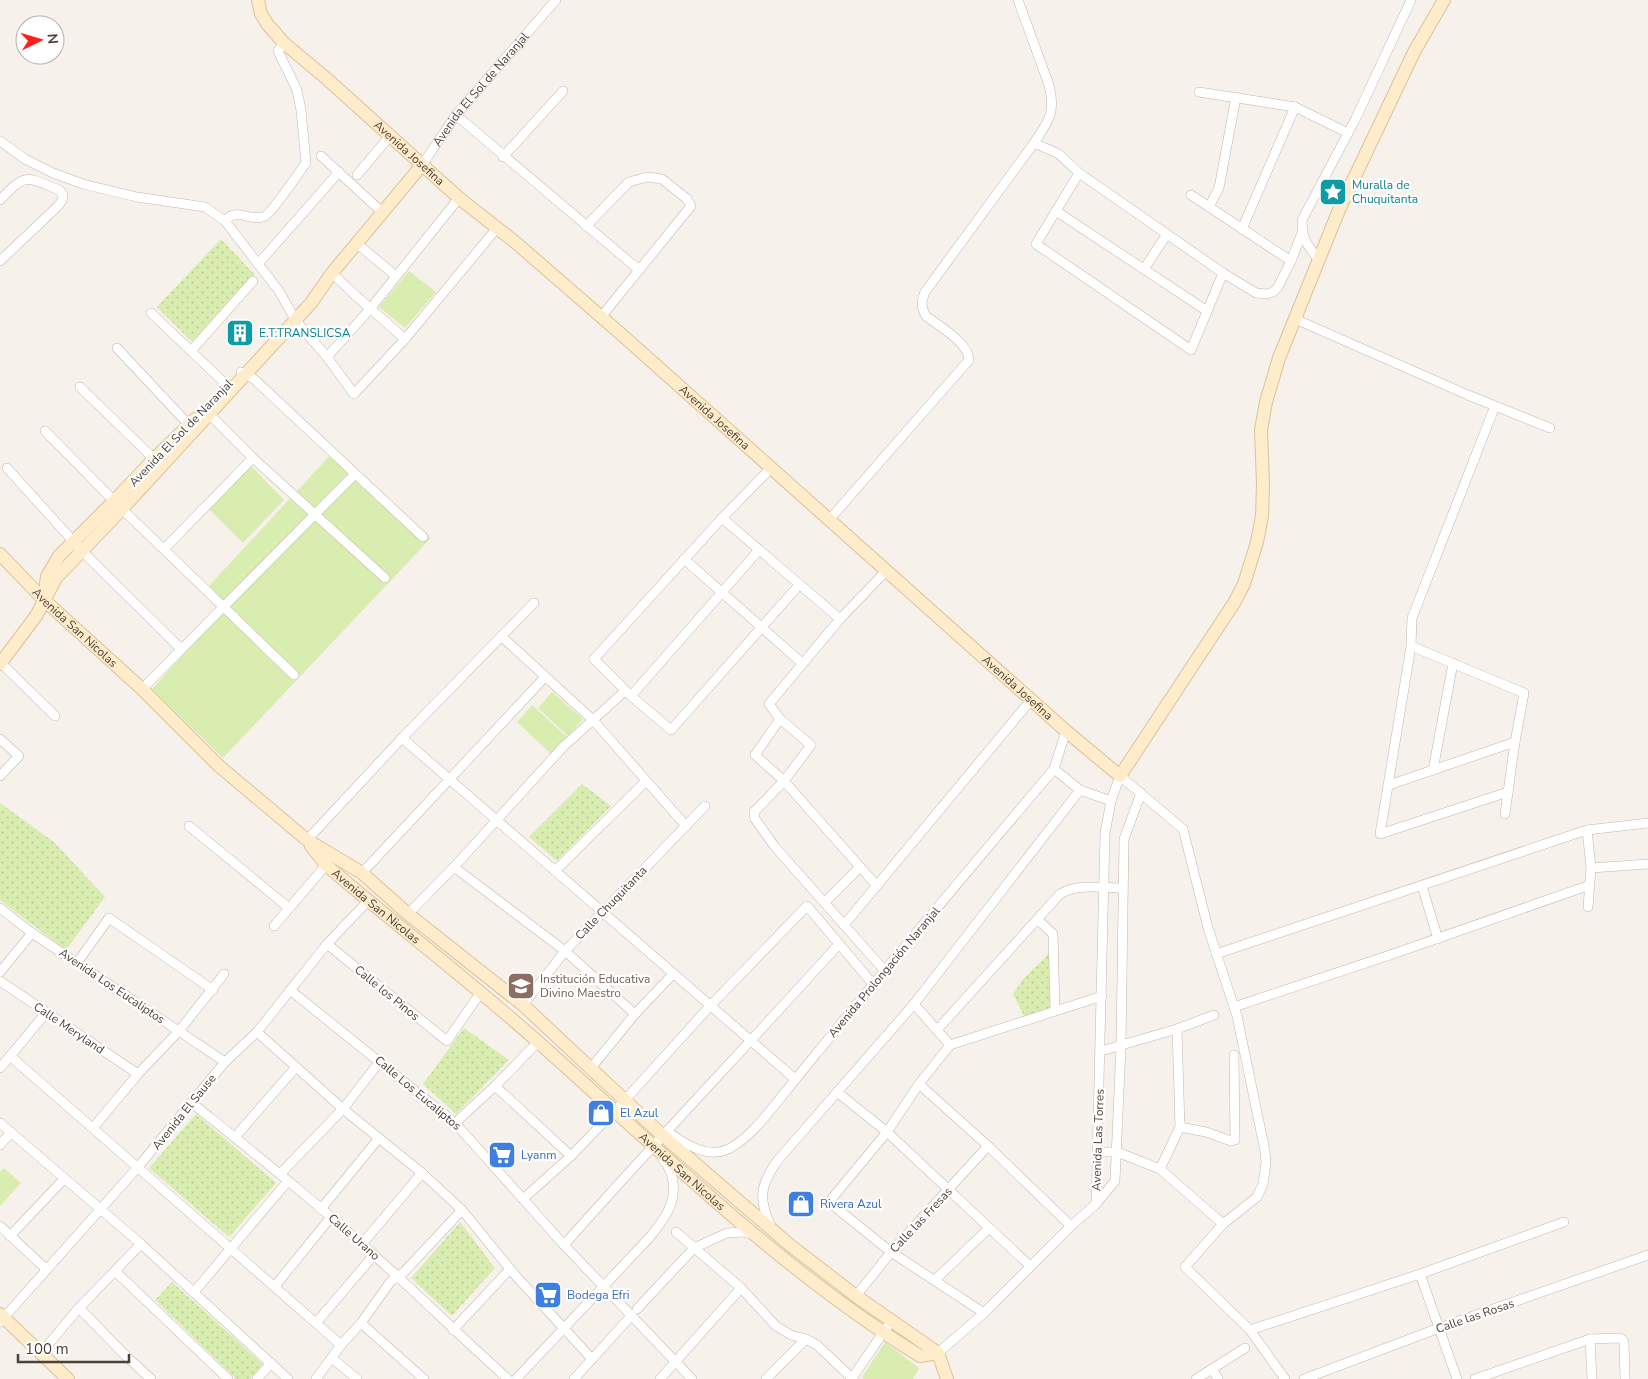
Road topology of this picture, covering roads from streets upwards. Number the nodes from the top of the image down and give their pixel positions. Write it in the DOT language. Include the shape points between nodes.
graph roads {
  1 [pos="258,0"];
  2 [pos="556,0"];
  3 [pos="1018,0"];
  4 [pos="1411,0"];
  5 [pos="1444,0"];
  6 [pos="284,43"];
  7 [pos="563,91"];
  8 [pos="1199,92"];
  9 [pos="1236,97"];
  10 [pos="1295,107"];
  11 [pos="456,115"];
  12 [pos="1348,133"];
  13 [pos="389,137"];
  14 [pos="0,141"];
  15 [pos="1034,143"];
  16 [pos="321,156"];
  17 [pos="503,157"];
  18 [pos="422,165"];
  19 [pos="340,172"];
  20 [pos="1079,173"];
  21 [pos="357,175"];
  22 [pos="1191,196"];
  23 [pos="459,198"];
  24 [pos="0,200"];
  25 [pos="1209,207"];
  26 [pos="1056,211"];
  27 [pos="382,212"];
  28 [pos="225,221"];
  29 [pos="586,226"];
  30 [pos="497,228"];
  31 [pos="1242,229"];
  32 [pos="1302,233"];
  33 [pos="1167,234"];
  34 [pos="356,243"];
  35 [pos="1318,259"];
  36 [pos="1291,261"];
  37 [pos="0,262"];
  38 [pos="258,264"];
  39 [pos="1144,269"];
  40 [pos="639,270"];
  41 [pos="1223,272"];
  42 [pos="332,273"];
  43 [pos="396,276"];
  44 [pos="253,282"];
  45 [pos="370,309"];
  46 [pos="1207,311"];
  47 [pos="151,313"];
  48 [pos="293,317"];
  49 [pos="601,317"];
  50 [pos="1295,319"];
  51 [pos="405,339"];
  52 [pos="117,348"];
  53 [pos="192,351"];
  54 [pos="327,358"];
  55 [pos="243,373"];
  56 [pos="80,387"];
  57 [pos="230,388"];
  58 [pos="1495,406"];
  59 [pos="207,413"];
  60 [pos="189,425"];
  61 [pos="1550,428"];
  62 [pos="45,430"];
  63 [pos="253,458"];
  64 [pos="154,459"];
  65 [pos="7,468"];
  66 [pos="771,468"];
  67 [pos="355,474"];
  68 [pos="118,505"];
  69 [pos="315,514"];
  70 [pos="722,518"];
  71 [pos="829,520"];
  72 [pos="423,538"];
  73 [pos="78,547"];
  74 [pos="164,549"];
  75 [pos="759,550"];
  76 [pos="0,554"];
  77 [pos="684,559"];
  78 [pos="886,571"];
  79 [pos="385,578"];
  80 [pos="799,585"];
  81 [pos="722,593"];
  82 [pos="44,600"];
  83 [pos="534,602"];
  84 [pos="223,606"];
  85 [pos="840,619"];
  86 [pos="761,629"];
  87 [pos="501,636"];
  88 [pos="1411,646"];
  89 [pos="182,649"];
  90 [pos="0,663"];
  91 [pos="802,663"];
  92 [pos="1453,664"];
  93 [pos="294,675"];
  94 [pos="545,677"];
  95 [pos="142,689"];
  96 [pos="628,694"];
  97 [pos="1031,700"];
  98 [pos="55,716"];
  99 [pos="780,719"];
  100 [pos="593,720"];
  101 [pos="1066,731"];
  102 [pos="402,738"];
  103 [pos="0,739"];
  104 [pos="1515,742"];
  105 [pos="1054,769"];
  106 [pos="1433,770"];
  107 [pos="0,776"];
  108 [pos="1120,776"];
  109 [pos="450,779"];
  110 [pos="784,780"];
  111 [pos="646,781"];
  112 [pos="1389,785"];
  113 [pos="1080,790"];
  114 [pos="1508,792"];
  115 [pos="1141,793"];
  116 [pos="1111,801"];
  117 [pos="705,806"];
  118 [pos="1505,814"];
  119 [pos="497,819"];
  120 [pos="1648,823"];
  121 [pos="189,826"];
  122 [pos="686,826"];
  123 [pos="1586,830"];
  124 [pos="307,840"];
  125 [pos="1648,864"];
  126 [pos="326,865"];
  127 [pos="454,867"];
  128 [pos="860,867"];
  129 [pos="1591,868"];
  130 [pos="556,870"];
  131 [pos="362,873"];
  132 [pos="1590,885"];
  133 [pos="877,886"];
  134 [pos="1422,886"];
  135 [pos="1104,888"];
  136 [pos="1123,888"];
  137 [pos="368,901"];
  138 [pos="825,902"];
  139 [pos="1588,907"];
  140 [pos="0,908"];
  141 [pos="290,908"];
  142 [pos="602,911"];
  143 [pos="408,914"];
  144 [pos="1037,919"];
  145 [pos="844,925"];
  146 [pos="274,926"];
  147 [pos="32,933"];
  148 [pos="1438,939"];
  149 [pos="327,944"];
  150 [pos="839,944"];
  151 [pos="565,951"];
  152 [pos="1216,954"];
  153 [pos="77,963"];
  154 [pos="884,970"];
  155 [pos="0,972"];
  156 [pos="224,974"];
  157 [pos="673,974"];
  158 [pos="0,982"];
  159 [pos="873,984"];
  160 [pos="213,990"];
  161 [pos="290,990"];
  162 [pos="481,992"];
  163 [pos="1102,996"];
  164 [pos="914,1004"];
  165 [pos="523,1005"];
  166 [pos="710,1006"];
  167 [pos="1234,1007"];
  168 [pos="1055,1011"];
  169 [pos="46,1013"];
  170 [pos="635,1014"];
  171 [pos="1214,1015"];
  172 [pos="1178,1029"];
  173 [pos="936,1030"];
  174 [pos="179,1031"];
  175 [pos="257,1032"];
  176 [pos="538,1042"];
  177 [pos="752,1042"];
  178 [pos="950,1045"];
  179 [pos="1121,1046"];
  180 [pos="1101,1051"];
  181 [pos="1234,1055"];
  182 [pos="10,1056"];
  183 [pos="380,1061"];
  184 [pos="225,1062"];
  185 [pos="296,1067"];
  186 [pos="0,1068"];
  187 [pos="591,1068"];
  188 [pos="138,1074"];
  189 [pos="795,1079"];
  190 [pos="919,1084"];
  191 [pos="496,1086"];
  192 [pos="837,1092"];
  193 [pos="625,1100"];
  194 [pos="192,1103"];
  195 [pos="343,1109"];
  196 [pos="614,1111"];
  197 [pos="0,1123"];
  198 [pos="455,1123"];
  199 [pos="93,1128"];
  200 [pos="1180,1128"];
  201 [pos="11,1132"];
  202 [pos="887,1132"];
  203 [pos="664,1133"];
  204 [pos="235,1137"];
  205 [pos="379,1138"];
  206 [pos="0,1145"];
  207 [pos="988,1146"];
  208 [pos="651,1147"];
  209 [pos="1097,1152"];
  210 [pos="1117,1152"];
  211 [pos="571,1156"];
  212 [pos="138,1167"];
  213 [pos="1160,1169"];
  214 [pos="422,1173"];
  215 [pos="280,1174"];
  216 [pos="64,1179"];
  217 [pos="288,1181"];
  218 [pos="948,1190"];
  219 [pos="523,1199"];
  220 [pos="1096,1204"];
  221 [pos="100,1209"];
  222 [pos="321,1209"];
  223 [pos="462,1210"];
  224 [pos="331,1217"];
  225 [pos="1564,1222"];
  226 [pos="1223,1224"];
  227 [pos="0,1226"];
  228 [pos="1071,1226"];
  229 [pos="989,1228"];
  230 [pos="676,1232"];
  231 [pos="774,1232"];
  232 [pos="10,1236"];
  233 [pos="760,1239"];
  234 [pos="141,1244"];
  235 [pos="362,1244"];
  236 [pos="564,1245"];
  237 [pos="230,1248"];
  238 [pos="694,1248"];
  239 [pos="891,1252"];
  240 [pos="374,1255"];
  241 [pos="1648,1255"];
  242 [pos="1030,1266"];
  243 [pos="46,1269"];
  244 [pos="510,1269"];
  245 [pos="115,1271"];
  246 [pos="1420,1274"];
  247 [pos="398,1276"];
  248 [pos="935,1280"];
  249 [pos="275,1286"];
  250 [pos="603,1286"];
  251 [pos="741,1288"];
  252 [pos="194,1292"];
  253 [pos="856,1296"];
  254 [pos="79,1308"];
  255 [pos="634,1312"];
  256 [pos="984,1313"];
  257 [pos="1,1320"];
  258 [pos="892,1321"];
  259 [pos="316,1323"];
  260 [pos="361,1323"];
  261 [pos="563,1328"];
  262 [pos="1439,1328"];
  263 [pos="453,1330"];
  264 [pos="1250,1330"];
  265 [pos="883,1333"];
  266 [pos="806,1339"];
  267 [pos="1590,1339"];
  268 [pos="341,1345"];
  269 [pos="1245,1348"];
  270 [pos="41,1353"];
  271 [pos="938,1353"];
  272 [pos="332,1358"];
  273 [pos="592,1359"];
  274 [pos="676,1362"];
  275 [pos="270,1363"];
  276 [pos="1212,1369"];
  277 [pos="852,1378"];
  278 [pos="57,1379"];
  279 [pos="68,1379"];
  280 [pos="151,1379"];
  281 [pos="228,1379"];
  282 [pos="256,1379"];
  283 [pos="288,1379"];
  284 [pos="316,1379"];
  285 [pos="357,1379"];
  286 [pos="424,1379"];
  287 [pos="508,1379"];
  288 [pos="516,1379"];
  289 [pos="574,1379"];
  290 [pos="660,1379"];
  291 [pos="692,1379"];
  292 [pos="766,1379"];
  293 [pos="947,1379"];
  294 [pos="1196,1379"];
  295 [pos="1218,1379"];
  296 [pos="1284,1379"];
  297 [pos="1304,1379"];
  298 [pos="1457,1379"];
  299 [pos="1476,1379"];
  300 [pos="1592,1379"];
  301 [pos="1625,1379"];
  1 -- 6 [label="street, Avenida Josefina" via="261,14"];
  2 -- 11 [label="street, Avenida El Sol de Naranjal"];
  3 -- 15 [label="street" via="1052,97 1050,118"];
  4 -- 12 [label="street"];
  5 -- 35 [label="street" via="1414,52"];
  6 -- 13 [label="street, Avenida Josefina"];
  6 -- 28 [label="street" via="278,51 298,90 306,163 268,214 258,218 234,214"];
  7 -- 17 [label="street"];
  8 -- 9 [label="street"];
  9 -- 10 [label="street"];
  9 -- 25 [label="street" via="1219,188"];
  10 -- 12 [label="street"];
  10 -- 31 [label="street"];
  11 -- 17 [label="street"];
  11 -- 18 [label="street, Avenida El Sol de Naranjal"];
  12 -- 32 [label="street" via="1302,220"];
  13 -- 18 [label="street, Avenida Josefina"];
  13 -- 21 [label="street"];
  14 -- 28 [label="street" via="53,173 137,198 205,207"];
  15 -- 20 [label="street" via="1058,154"];
  15 -- 71 [label="street" via="925,292 921,302 926,316 965,346 969,360"];
  16 -- 19 [label="street"];
  17 -- 29 [label="street"];
  18 -- 23 [label="street, Avenida Josefina"];
  18 -- 27 [label="street, Avenida El Sol de Naranjal"];
  19 -- 27 [label="street"];
  19 -- 38 [label="street"];
  20 -- 26 [label="street"];
  20 -- 33 [label="street"];
  22 -- 25 [label="street"];
  23 -- 30 [label="street, Avenida Josefina"];
  23 -- 43 [label="street"];
  24 -- 37 [label="street" via="23,180 59,190 63,196 62,202"];
  25 -- 31 [label="street"];
  26 -- 39 [label="street"];
  26 -- 46 [label="street" via="1036,244 1190,350"];
  27 -- 34 [label="street, Avenida El Sol de Naranjal"];
  28 -- 38 [label="street"];
  29 -- 40 [label="street"];
  29 -- 40 [label="street" via="629,182 654,177 662,179 687,199 691,206"];
  30 -- 49 [label="street, Avenida Josefina"];
  30 -- 51 [label="street"];
  31 -- 36 [label="street"];
  32 -- 35 [label="street"];
  32 -- 36 [label="street"];
  33 -- 39 [label="street"];
  33 -- 41 [label="street"];
  34 -- 42 [label="street, Avenida El Sol de Naranjal"];
  34 -- 43 [label="street"];
  35 -- 50 [label="street"];
  36 -- 41 [label="street" via="1278,287 1266,294 1256,293"];
  38 -- 48 [label="street" via="279,291"];
  39 -- 46 [label="street"];
  40 -- 49 [label="street"];
  41 -- 46 [label="street"];
  42 -- 45 [label="street"];
  42 -- 48 [label="street, Avenida El Sol de Naranjal" via="312,303"];
  43 -- 45 [label="street"];
  44 -- 53 [label="street"];
  45 -- 51 [label="street"];
  45 -- 54 [label="street"];
  47 -- 53 [label="street"];
  48 -- 54 [label="street"];
  48 -- 55 [label="street, Avenida El Sol de Naranjal"];
  49 -- 66 [label="street, Avenida Josefina"];
  50 -- 58 [label="street"];
  50 -- 108 [label="street" via="1266,402 1261,430 1262,516 1258,542 1244,584"];
  51 -- 54 [label="street" via="354,394"];
  52 -- 60 [label="street"];
  53 -- 57 [label="street"];
  55 -- 57 [label="street, Avenida El Sol de Naranjal"];
  55 -- 67 [label="street"];
  56 -- 64 [label="street"];
  57 -- 59 [label="street, Avenida El Sol de Naranjal"];
  58 -- 61 [label="street"];
  58 -- 88 [label="street" via="1412,618"];
  59 -- 60 [label="street, Avenida El Sol de Naranjal"];
  59 -- 63 [label="street"];
  59 -- 68 [label="street, Avenida El Sol de Naranjal"];
  60 -- 64 [label="street, Avenida El Sol de Naranjal"];
  62 -- 68 [label="street"];
  63 -- 69 [label="street"];
  63 -- 74 [label="street"];
  64 -- 68 [label="street, Avenida El Sol de Naranjal"];
  65 -- 73 [label="street"];
  66 -- 70 [label="street"];
  66 -- 71 [label="street, Avenida Josefina"];
  67 -- 69 [label="street"];
  67 -- 72 [label="street"];
  68 -- 73 [label="street, Avenida El Sol de Naranjal"];
  68 -- 74 [label="street"];
  69 -- 79 [label="street"];
  69 -- 84 [label="street"];
  70 -- 75 [label="street"];
  70 -- 77 [label="street"];
  71 -- 78 [label="street, Avenida Josefina"];
  73 -- 82 [label="street, Avenida El Sol de Naranjal"];
  73 -- 89 [label="street"];
  74 -- 84 [label="street"];
  75 -- 80 [label="street"];
  75 -- 81 [label="street"];
  76 -- 82 [label="street, Avenida San Nicolas"];
  77 -- 81 [label="street"];
  77 -- 96 [label="street" via="594,659"];
  78 -- 85 [label="street"];
  78 -- 97 [label="street, Avenida Josefina"];
  80 -- 85 [label="street"];
  80 -- 86 [label="street"];
  81 -- 86 [label="street"];
  81 -- 96 [label="street"];
  82 -- 90 [label="street, Avenida El Sol de Naranjal" via="36,616"];
  82 -- 95 [label="street, Avenida San Nicolas"];
  83 -- 87 [label="street"];
  84 -- 89 [label="street"];
  84 -- 93 [label="street"];
  85 -- 91 [label="street"];
  86 -- 91 [label="street"];
  86 -- 96 [label="street" via="671,730"];
  87 -- 94 [label="street"];
  87 -- 102 [label="street"];
  88 -- 92 [label="street"];
  88 -- 112 [label="street"];
  89 -- 95 [label="street"];
  90 -- 98 [label="street"];
  91 -- 99 [label="street" via="770,702 770,707"];
  92 -- 104 [label="street" via="1524,693"];
  92 -- 106 [label="street"];
  94 -- 100 [label="street"];
  94 -- 109 [label="street"];
  95 -- 124 [label="street, Avenida San Nicolas" via="219,766"];
  96 -- 100 [label="street"];
  97 -- 101 [label="street, Avenida Josefina"];
  97 -- 133 [label="street"];
  99 -- 110 [label="street" via="755,755"];
  99 -- 110 [label="street" via="811,746"];
  100 -- 111 [label="street"];
  100 -- 119 [label="street" via="563,747"];
  101 -- 105 [label="street, Avenida Prolongación Naranjal"];
  101 -- 108 [label="street, Avenida Josefina"];
  102 -- 109 [label="street"];
  102 -- 124 [label="street"];
  103 -- 107 [label="street" via="19,756"];
  104 -- 106 [label="street"];
  104 -- 114 [label="street"];
  105 -- 113 [label="street"];
  105 -- 154 [label="street, Avenida Prolongación Naranjal"];
  106 -- 112 [label="street"];
  108 -- 115 [label="street, Avenida Josefina"];
  108 -- 116 [label="street, Avenida Las Torres"];
  109 -- 119 [label="street"];
  109 -- 131 [label="street"];
  110 -- 128 [label="street"];
  110 -- 138 [label="street" via="754,812 755,819 775,847"];
  111 -- 122 [label="street"];
  111 -- 130 [label="street"];
  112 -- 114 [label="street" via="1380,834"];
  113 -- 116 [label="street"];
  113 -- 164 [label="street"];
  114 -- 118 [label="street"];
  115 -- 136 [label="street, Avenida Las Torres" via="1124,839"];
  115 -- 152 [label="street, Avenida Josefina" via="1183,829"];
  116 -- 135 [label="street, Avenida Las Torres" via="1105,833"];
  117 -- 122 [label="street, Calle Chuquitanta"];
  119 -- 127 [label="street"];
  119 -- 130 [label="street"];
  120 -- 123 [label="street"];
  121 -- 141 [label="street"];
  122 -- 142 [label="street, Calle Chuquitanta"];
  123 -- 129 [label="street"];
  123 -- 134 [label="street"];
  124 -- 126 [label="street, Avenida San Nicolas"];
  124 -- 131 [label="street, Avenida San Nicolas"];
  125 -- 129 [label="street"];
  126 -- 137 [label="street, Avenida San Nicolas"];
  126 -- 141 [label="street"];
  127 -- 143 [label="street"];
  127 -- 151 [label="street"];
  128 -- 133 [label="street"];
  128 -- 138 [label="street"];
  129 -- 132 [label="street"];
  130 -- 142 [label="street"];
  131 -- 143 [label="street, Avenida San Nicolas"];
  132 -- 139 [label="street"];
  132 -- 148 [label="street"];
  133 -- 145 [label="street"];
  134 -- 148 [label="street"];
  134 -- 152 [label="street"];
  135 -- 136 [label="street"];
  135 -- 144 [label="street" via="1069,888"];
  135 -- 163 [label="street, Avenida Las Torres"];
  136 -- 179 [label="street, Avenida Las Torres"];
  137 -- 149 [label="street, Avenida El Sause"];
  137 -- 162 [label="street, Avenida San Nicolas"];
  138 -- 145 [label="street"];
  140 -- 147 [label="street, Avenida Los Eucaliptos"];
  141 -- 146 [label="street"];
  142 -- 151 [label="street, Calle Chuquitanta"];
  142 -- 157 [label="street"];
  143 -- 165 [label="street, Avenida San Nicolas"];
  144 -- 168 [label="street" via="1054,934"];
  144 -- 173 [label="street"];
  145 -- 154 [label="street"];
  147 -- 153 [label="street, Avenida Los Eucaliptos"];
  147 -- 155 [label="street"];
  148 -- 167 [label="street"];
  149 -- 161 [label="street, Avenida El Sause"];
  149 -- 162 [label="street, Calle los Pinos" via="448,1041"];
  150 -- 159 [label="street"];
  150 -- 166 [label="street" via="807,906"];
  150 -- 177 [label="street"];
  151 -- 165 [label="street, Calle Chuquitanta"];
  151 -- 170 [label="street"];
  152 -- 167 [label="street"];
  153 -- 160 [label="street" via="108,918"];
  153 -- 174 [label="street, Avenida Los Eucaliptos"];
  154 -- 159 [label="street, Avenida Prolongación Naranjal"];
  156 -- 160 [label="street"];
  157 -- 166 [label="street"];
  157 -- 170 [label="street"];
  158 -- 169 [label="street, Calle Meryland"];
  159 -- 189 [label="street, Avenida Prolongación Naranjal"];
  160 -- 174 [label="street"];
  161 -- 175 [label="street, Avenida El Sause"];
  161 -- 183 [label="street, Calle Los Eucaliptos"];
  162 -- 176 [label="street, Avenida San Nicolas"];
  163 -- 168 [label="street"];
  163 -- 180 [label="street, Avenida Las Torres"];
  164 -- 173 [label="street"];
  164 -- 192 [label="street"];
  165 -- 187 [label="street, Avenida San Nicolas"];
  166 -- 177 [label="street"];
  166 -- 193 [label="street"];
  167 -- 226 [label="street" via="1266,1162 1263,1184 1257,1196"];
  168 -- 178 [label="street"];
  169 -- 182 [label="street"];
  169 -- 188 [label="street, Calle Meryland"];
  170 -- 187 [label="street"];
  171 -- 172 [label="street"];
  172 -- 179 [label="street"];
  172 -- 200 [label="street"];
  173 -- 178 [label="street"];
  174 -- 184 [label="street, Avenida Los Eucaliptos"];
  174 -- 188 [label="street"];
  175 -- 184 [label="street, Avenida El Sause"];
  175 -- 185 [label="street"];
  176 -- 191 [label="street"];
  176 -- 196 [label="street, Avenida San Nicolas"];
  177 -- 189 [label="street"];
  177 -- 203 [label="street"];
  178 -- 190 [label="street"];
  179 -- 180 [label="street"];
  179 -- 210 [label="street, Avenida Las Torres"];
  180 -- 209 [label="street, Avenida Las Torres"];
  181 -- 200 [label="street" via="1235,1140"];
  182 -- 186 [label="street"];
  182 -- 199 [label="street"];
  183 -- 195 [label="street"];
  183 -- 198 [label="street, Calle Los Eucaliptos"];
  184 -- 194 [label="street, Avenida El Sause"];
  185 -- 195 [label="street"];
  185 -- 204 [label="street"];
  187 -- 193 [label="street, Avenida San Nicolas"];
  188 -- 199 [label="street"];
  189 -- 203 [label="street, Avenida Prolongación Naranjal" via="757,1125 731,1148 718,1152 704,1151"];
  190 -- 202 [label="street"];
  190 -- 207 [label="street"];
  191 -- 198 [label="street"];
  191 -- 211 [label="street"];
  192 -- 202 [label="street"];
  192 -- 231 [label="street" via="766,1176 762,1196 765,1213"];
  193 -- 196 [label="street"];
  193 -- 203 [label="street, Avenida San Nicolas"];
  194 -- 204 [label="street, Calle Urano"];
  194 -- 212 [label="street, Avenida El Sause"];
  195 -- 205 [label="street"];
  195 -- 215 [label="street"];
  196 -- 208 [label="street, Avenida San Nicolas"];
  196 -- 211 [label="street"];
  197 -- 201 [label="street"];
  198 -- 219 [label="street, Calle Los Eucaliptos"];
  199 -- 212 [label="street"];
  200 -- 213 [label="street"];
  201 -- 206 [label="street"];
  201 -- 216 [label="street"];
  202 -- 218 [label="street"];
  202 -- 239 [label="street" via="829,1202"];
  203 -- 208 [label="street"];
  203 -- 231 [label="street, Avenida San Nicolas"];
  204 -- 215 [label="street, Calle Urano"];
  205 -- 214 [label="street"];
  205 -- 222 [label="street"];
  207 -- 218 [label="street, Calle las Fresas"];
  207 -- 228 [label="street"];
  208 -- 233 [label="street, Avenida San Nicolas"];
  208 -- 236 [label="street"];
  208 -- 250 [label="street" via="672,1175 674,1193 671,1207 662,1223"];
  209 -- 210 [label="street"];
  209 -- 220 [label="street, Avenida Las Torres"];
  210 -- 213 [label="street"];
  210 -- 220 [label="street, Avenida Las Torres" via="1115,1181"];
  211 -- 219 [label="street"];
  212 -- 221 [label="street, Avenida El Sause"];
  212 -- 237 [label="street"];
  213 -- 226 [label="street"];
  214 -- 223 [label="street"];
  214 -- 235 [label="street"];
  215 -- 217 [label="street, Calle Urano"];
  216 -- 221 [label="street"];
  216 -- 232 [label="street"];
  217 -- 222 [label="street, Calle Urano"];
  217 -- 237 [label="street"];
  218 -- 229 [label="street"];
  218 -- 239 [label="street, Calle las Fresas"];
  219 -- 236 [label="street, Calle Los Eucaliptos"];
  220 -- 228 [label="street"];
  221 -- 234 [label="street"];
  221 -- 243 [label="street, Avenida El Sause"];
  222 -- 224 [label="street, Calle Urano"];
  223 -- 244 [label="street"];
  223 -- 247 [label="street"];
  224 -- 235 [label="street, Calle Urano"];
  224 -- 249 [label="street"];
  225 -- 246 [label="street"];
  226 -- 264 [label="street" via="1185,1267"];
  227 -- 232 [label="street"];
  228 -- 242 [label="street"];
  229 -- 242 [label="street"];
  229 -- 248 [label="street"];
  230 -- 238 [label="street"];
  231 -- 253 [label="street, Avenida San Nicolas"];
  232 -- 243 [label="street"];
  233 -- 238 [label="street" via="745,1232 727,1233"];
  233 -- 265 [label="street, Avenida San Nicolas" via="799,1272"];
  234 -- 245 [label="street"];
  234 -- 252 [label="street"];
  235 -- 240 [label="street, Calle Urano"];
  236 -- 250 [label="street, Calle Los Eucaliptos"];
  237 -- 249 [label="street"];
  237 -- 252 [label="street"];
  238 -- 251 [label="street"];
  238 -- 255 [label="street"];
  239 -- 248 [label="street"];
  239 -- 253 [label="street, Calle las Fresas"];
  240 -- 247 [label="street, Calle Urano"];
  240 -- 259 [label="street"];
  241 -- 262 [label="street, Calle las Rosas"];
  242 -- 256 [label="street"];
  243 -- 257 [label="street, Avenida El Sause"];
  244 -- 261 [label="street"];
  244 -- 263 [label="street"];
  245 -- 254 [label="street"];
  245 -- 281 [label="street"];
  246 -- 262 [label="street"];
  246 -- 264 [label="street"];
  247 -- 260 [label="street"];
  247 -- 263 [label="street, Calle Urano"];
  248 -- 256 [label="street"];
  249 -- 259 [label="street"];
  250 -- 255 [label="street, Calle Los Eucaliptos"];
  250 -- 261 [label="street"];
  251 -- 266 [label="street" via="776,1326"];
  251 -- 274 [label="street"];
  252 -- 275 [label="street"];
  253 -- 258 [label="street, Avenida San Nicolas"];
  254 -- 270 [label="street"];
  254 -- 280 [label="street"];
  255 -- 273 [label="street"];
  255 -- 274 [label="street, Calle Los Eucaliptos"];
  256 -- 271 [label="street"];
  257 -- 270 [label="street"];
  257 -- 278 [label="street"];
  258 -- 265 [label="street"];
  258 -- 271 [label="street, Avenida San Nicolas"];
  259 -- 268 [label="street"];
  260 -- 268 [label="street"];
  260 -- 286 [label="street"];
  261 -- 273 [label="street"];
  261 -- 288 [label="street"];
  262 -- 297 [label="street, Calle las Rosas"];
  262 -- 298 [label="street"];
  263 -- 287 [label="street, Calle Urano"];
  264 -- 296 [label="street"];
  265 -- 271 [label="street, Avenida San Nicolas" via="920,1356"];
  265 -- 277 [label="street"];
  266 -- 277 [label="street" via="817,1345"];
  266 -- 292 [label="street"];
  267 -- 299 [label="street"];
  267 -- 300 [label="street"];
  267 -- 301 [label="street" via="1622,1339"];
  268 -- 272 [label="street"];
  269 -- 276 [label="street"];
  270 -- 279 [label="street"];
  271 -- 293 [label="street"];
  272 -- 284 [label="street"];
  272 -- 285 [label="street"];
  273 -- 289 [label="street"];
  274 -- 290 [label="street"];
  274 -- 291 [label="street, Calle Los Eucaliptos"];
  275 -- 282 [label="street"];
  275 -- 283 [label="street"];
  276 -- 294 [label="street"];
  276 -- 295 [label="street"];
}
